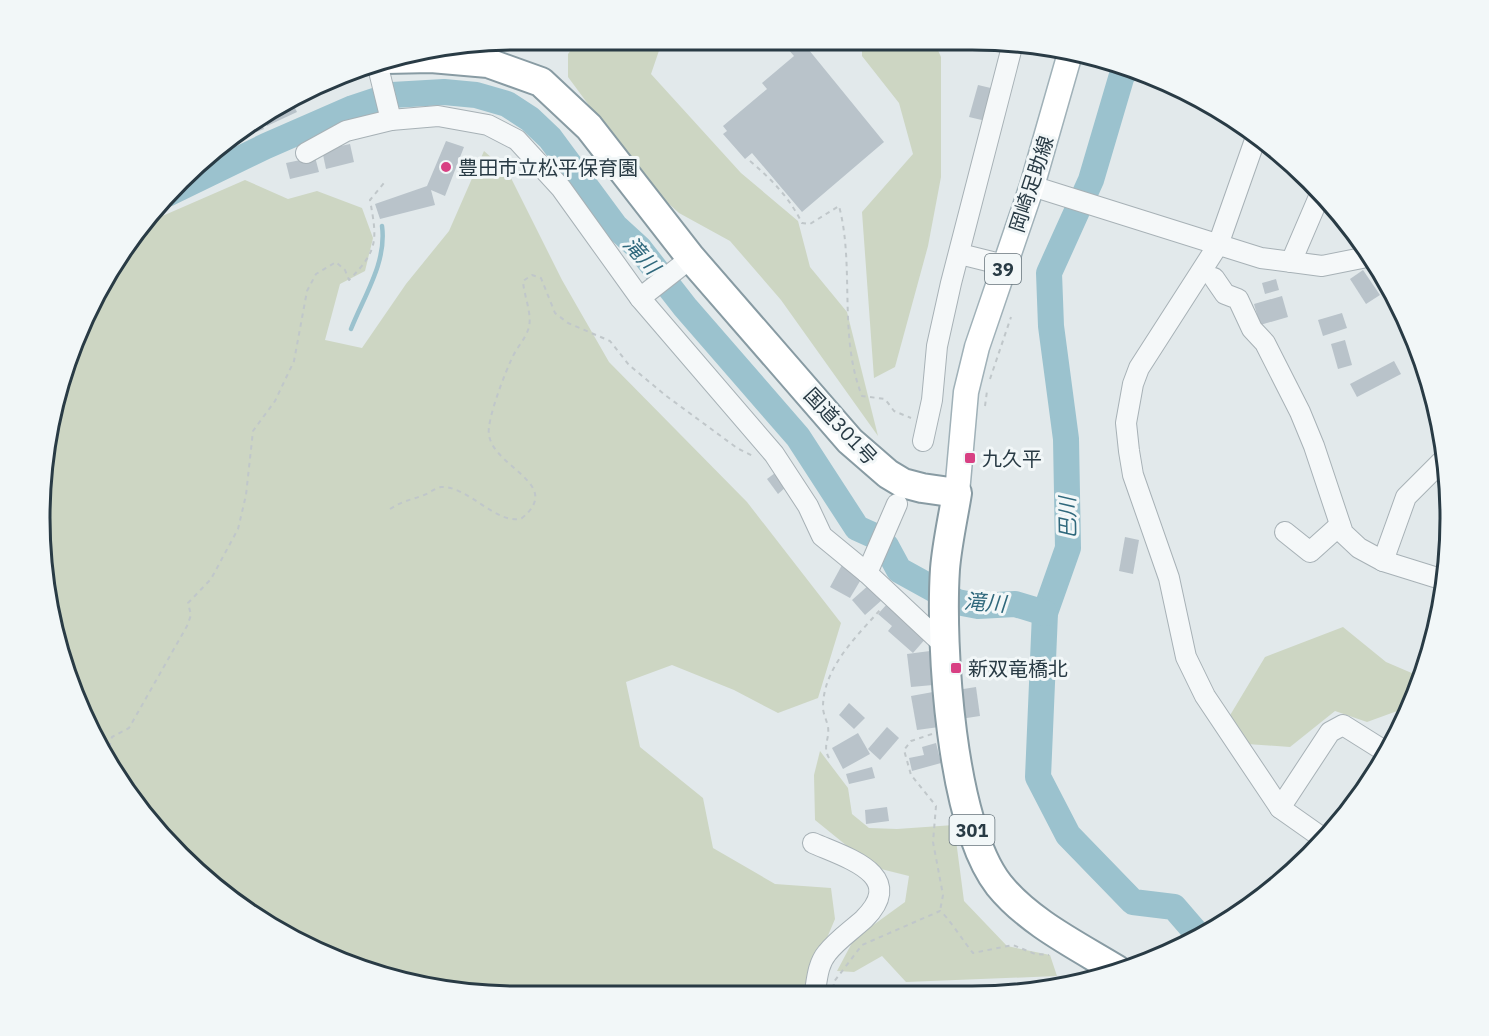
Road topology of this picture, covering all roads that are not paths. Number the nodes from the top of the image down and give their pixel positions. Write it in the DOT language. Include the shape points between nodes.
graph roads {
  1 [pos="1011,52"];
  2 [pos="432,58"];
  3 [pos="1069,60"];
  4 [pos="382,70"];
  5 [pos="391,120"];
  6 [pos="1254,145"];
  7 [pos="306,153"];
  8 [pos="1042,190"];
  9 [pos="1317,202"];
  10 [pos="1209,243"];
  11 [pos="960,254"];
  12 [pos="691,258"];
  13 [pos="1361,258"];
  14 [pos="1291,262"];
  15 [pos="1004,265"];
  16 [pos="1214,278"];
  17 [pos="640,298"];
  18 [pos="923,441"];
  19 [pos="1436,467"];
  20 [pos="957,493"];
  21 [pos="897,504"];
  22 [pos="1340,525"];
  23 [pos="1285,531"];
  24 [pos="1383,561"];
  25 [pos="870,567"];
  26 [pos="1435,577"];
  27 [pos="945,635"];
  28 [pos="1379,748"];
  29 [pos="1280,808"];
  30 [pos="1317,834"];
  31 [pos="813,843"];
  32 [pos="1109,966"];
  33 [pos="816,986"];
  1 -- 11 [label="street"];
  2 -- 12 [label="highway, 国道301号" via="488,63 541,82 589,127"];
  3 -- 8 [label="main road, 岡崎足助線 / 39"];
  4 -- 5 [label="street"];
  5 -- 7 [label="street" via="346,131"];
  5 -- 17 [label="street" via="438,116 488,125 517,140 561,188"];
  6 -- 10 [label="street"];
  8 -- 10 [label="street"];
  8 -- 15 [label="main road, 岡崎足助線 / 39"];
  9 -- 14 [label="street"];
  10 -- 14 [label="street"];
  10 -- 29 [label="street" via="1139,369 1129,403 1128,442 1133,475 1169,578 1186,657 1205,696"];
  11 -- 15 [label="street"];
  11 -- 18 [label="street" via="938,346"];
  12 -- 17 [label="street"];
  12 -- 20 [label="highway, 国道301号" via="849,441 903,483"];
  13 -- 14 [label="street" via="1322,267"];
  15 -- 20 [label="main road, 岡崎足助線 / 39" via="966,393"];
  16 -- 22 [label="street" via="1226,294 1239,299 1252,329 1265,343 1284,380 1314,446"];
  17 -- 25 [label="street" via="774,454 808,506 822,536"];
  19 -- 24 [label="street" via="1406,497"];
  20 -- 27 [label="highway, 301" via="945,568"];
  21 -- 25 [label="street"];
  22 -- 23 [label="street" via="1310,552"];
  22 -- 24 [label="street" via="1359,548"];
  24 -- 26 [label="street"];
  25 -- 27 [label="street" via="892,596"];
  27 -- 32 [label="highway, 301" via="958,765 975,840 986,863 997,882 1023,910"];
  28 -- 29 [label="street" via="1343,725 1330,732"];
  29 -- 30 [label="street"];
  31 -- 33 [label="street" via="874,875 880,891 879,900 866,917 827,953"];
}
